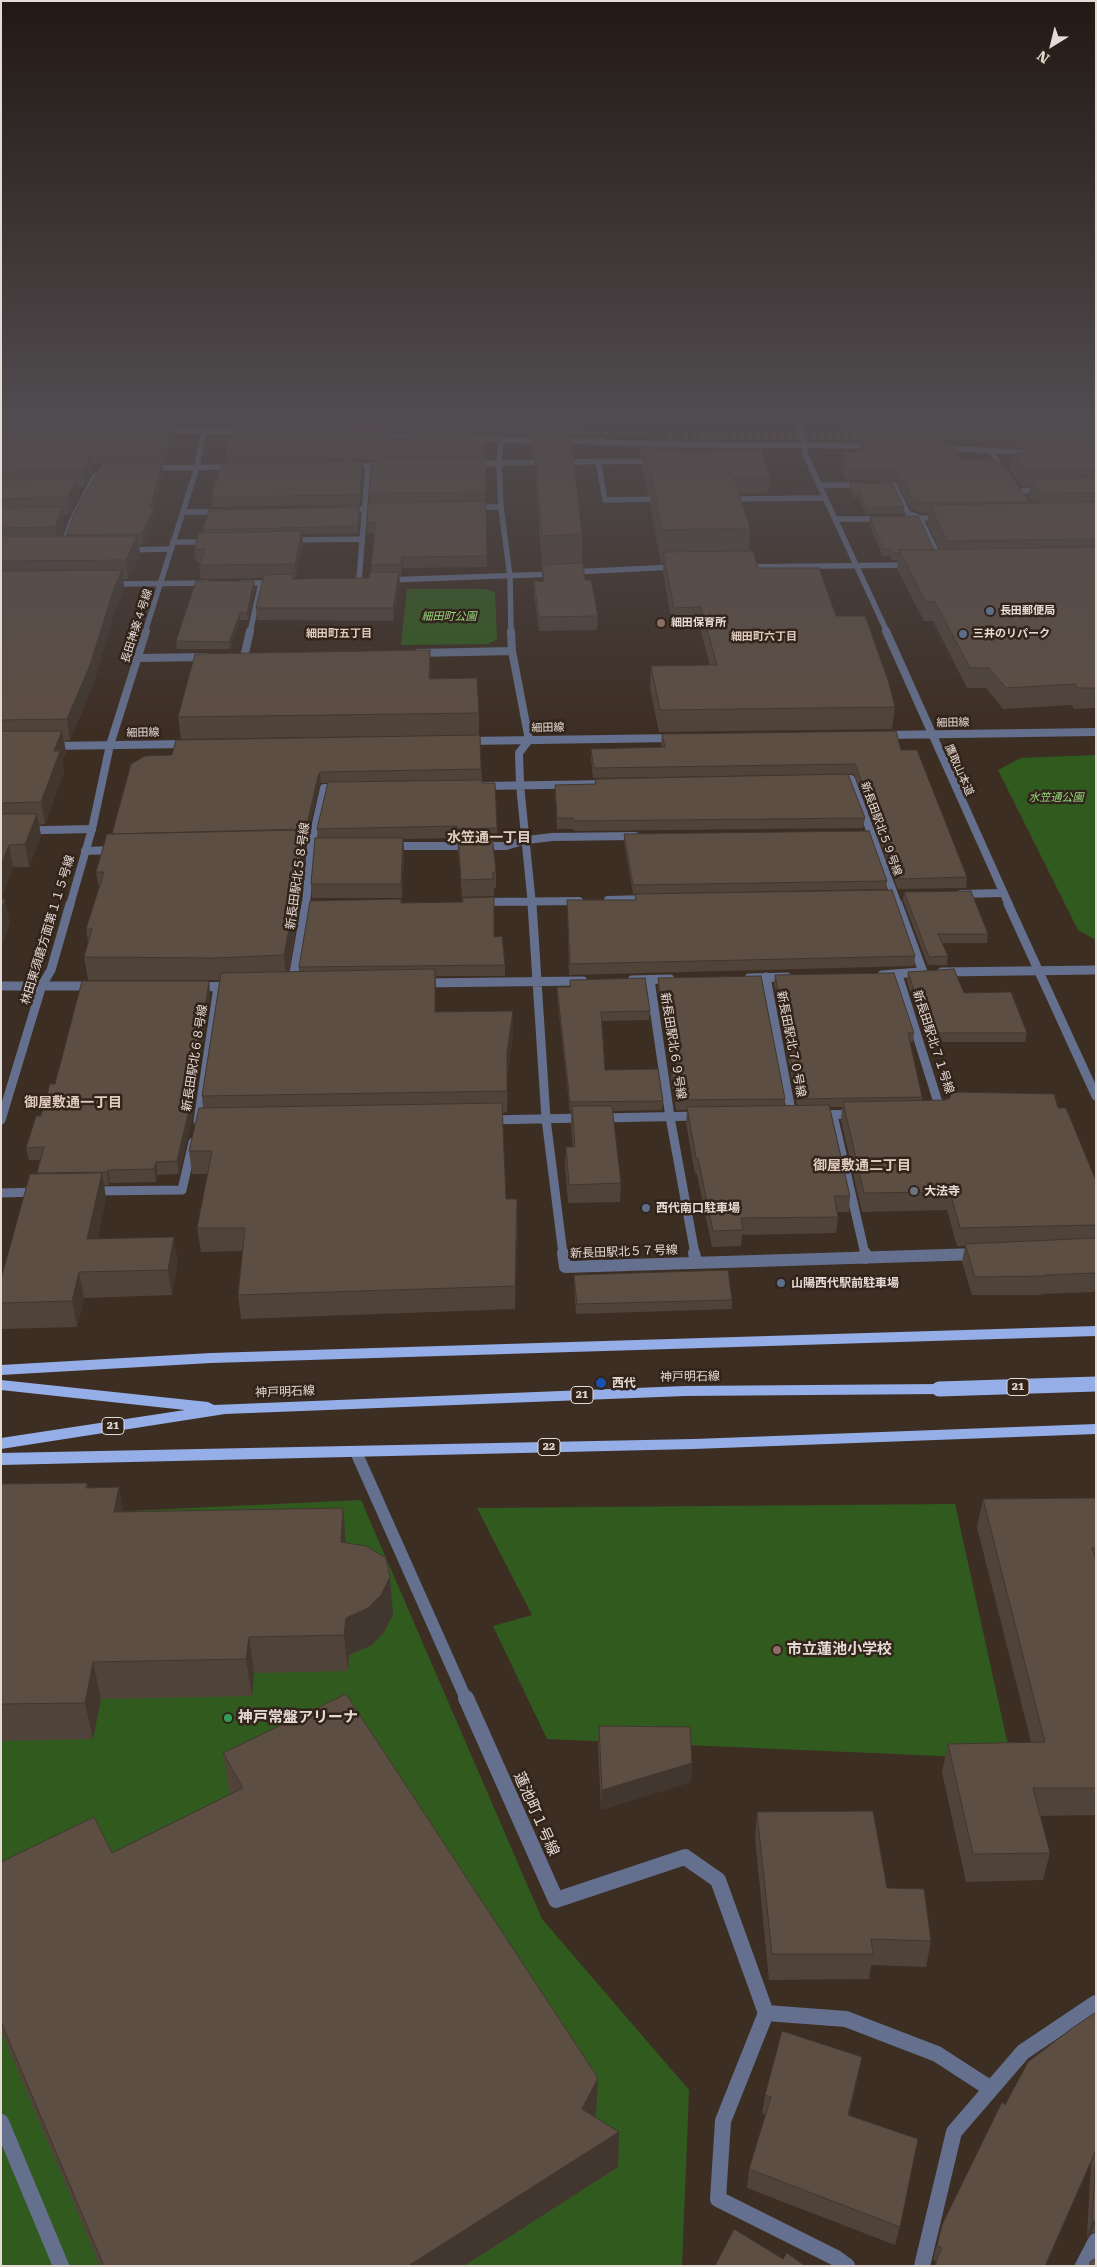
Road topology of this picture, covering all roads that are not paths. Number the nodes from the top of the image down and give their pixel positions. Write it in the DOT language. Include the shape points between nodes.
graph roads {
  1 [pos="71,523"];
  2 [pos="180,523"];
  3 [pos="364,523"];
  4 [pos="503,523"];
  5 [pos="837,523"];
  6 [pos="922,523"];
  7 [pos="362,539"];
  8 [pos="282,540"];
  9 [pos="213,542"];
  10 [pos="172,546"];
  11 [pos="118,550"];
  12 [pos="71,551"];
  13 [pos="914,564"];
  14 [pos="933,564"];
  15 [pos="942,564"];
  16 [pos="952,564"];
  17 [pos="858,566"];
  18 [pos="684,567"];
  19 [pos="732,567"];
  20 [pos="558,573"];
  21 [pos="568,573"];
  22 [pos="510,577"];
  23 [pos="359,580"];
  24 [pos="369,580"];
  25 [pos="378,580"];
  26 [pos="350,581"];
  27 [pos="280,582"];
  28 [pos="215,583"];
  29 [pos="233,583"];
  30 [pos="261,583"];
  31 [pos="108,584"];
  32 [pos="162,584"];
  33 [pos="512,651"];
  34 [pos="413,653"];
  35 [pos="216,657"];
  36 [pos="235,657"];
  37 [pos="244,657"];
  38 [pos="254,657"];
  39 [pos="138,658"];
  40 [pos="1096,732"];
  41 [pos="931,734"];
  42 [pos="874,735"];
  43 [pos="687,738"];
  44 [pos="529,740"];
  45 [pos="459,741"];
  46 [pos="199,744"];
  47 [pos="110,745"];
  48 [pos="45,746"];
  49 [pos="832,780"];
  50 [pos="618,783"];
  51 [pos="520,785"];
  52 [pos="471,786"];
  53 [pos="344,788"];
  54 [pos="92,829"];
  55 [pos="1,831"];
  56 [pos="861,834"];
  57 [pos="871,834"];
  58 [pos="642,836"];
  59 [pos="527,840"];
  60 [pos="301,846"];
  61 [pos="311,846"];
  62 [pos="320,846"];
  63 [pos="379,846"];
  64 [pos="124,850"];
  65 [pos="85,851"];
  66 [pos="1002,893"];
  67 [pos="903,894"];
  68 [pos="950,894"];
  69 [pos="884,895"];
  70 [pos="893,895"];
  71 [pos="659,899"];
  72 [pos="591,900"];
  73 [pos="600,900"];
  74 [pos="473,902"];
  75 [pos="532,902"];
  76 [pos="306,905"];
  77 [pos="316,905"];
  78 [pos="1096,970"];
  79 [pos="1040,971"];
  80 [pos="923,972"];
  81 [pos="898,975"];
  82 [pos="870,976"];
  83 [pos="794,977"];
  84 [pos="737,978"];
  85 [pos="766,978"];
  86 [pos="679,979"];
  87 [pos="621,980"];
  88 [pos="650,980"];
  89 [pos="592,981"];
  90 [pos="536,982"];
  91 [pos="410,983"];
  92 [pos="293,984"];
  93 [pos="42,985"];
  94 [pos="1,986"];
  95 [pos="102,986"];
  96 [pos="246,986"];
  97 [pos="189,987"];
  98 [pos="218,987"];
  99 [pos="1096,1096"];
  100 [pos="932,1112"];
  101 [pos="862,1114"];
  102 [pos="833,1115"];
  103 [pos="708,1116"];
  104 [pos="670,1117"];
  105 [pos="546,1119"];
  106 [pos="1,1120"];
  107 [pos="476,1120"];
  108 [pos="85,1191"];
  109 [pos="1,1192"];
  110 [pos="46,1192"];
  111 [pos="986,1254"];
  112 [pos="866,1258"];
  113 [pos="696,1262"];
  114 [pos="1096,1331"];
  115 [pos="1,1370"];
  116 [pos="1096,1384"];
  117 [pos="1,1385"];
  118 [pos="225,1409"];
  119 [pos="1096,1429"];
  120 [pos="1,1444"];
  121 [pos="356,1452"];
  122 [pos="1,1459"];
  123 [pos="1096,2003"];
  124 [pos="766,2013"];
  125 [pos="991,2089"];
  126 [pos="1,2122"];
  127 [pos="1096,2240"];
  128 [pos="61,2266"];
  129 [pos="847,2266"];
  130 [pos="922,2266"];
  131 [pos="1083,2266"];
  1 -- 12 [label="street" via="61,551"];
  2 -- 10 [label="street, 長田神楽４号線"];
  3 -- 7 [label="street"];
  4 -- 22 [label="street"];
  5 -- 17 [label="street, 鷹取山本道"];
  6 -- 15 [label="street"];
  7 -- 8 [label="street"];
  7 -- 23 [label="street"];
  9 -- 10 [label="street"];
  10 -- 11 [label="street"];
  10 -- 32 [label="street, 長田神楽４号線"];
  13 -- 17 [label="street"];
  14 -- 15 [label="street"];
  15 -- 16 [label="street"];
  17 -- 19 [label="street"];
  17 -- 41 [label="street, 鷹取山本道"];
  18 -- 21 [label="street"];
  20 -- 22 [label="street"];
  22 -- 25 [label="street"];
  22 -- 33 [label="street"];
  23 -- 24 [label="street"];
  23 -- 26 [label="street"];
  27 -- 30 [label="street"];
  28 -- 32 [label="street"];
  29 -- 30 [label="street"];
  30 -- 37 [label="street"];
  31 -- 32 [label="street"];
  32 -- 39 [label="street, 長田神楽４号線"];
  33 -- 34 [label="street"];
  33 -- 44 [label="street"];
  35 -- 39 [label="street"];
  36 -- 37 [label="street"];
  37 -- 38 [label="street"];
  39 -- 47 [label="street, 長田神楽４号線"];
  40 -- 41 [label="street, 細田線"];
  41 -- 42 [label="street, 細田線"];
  41 -- 66 [label="street, 鷹取山本道"];
  43 -- 44 [label="street, 細田線"];
  44 -- 45 [label="street, 細田線"];
  44 -- 51 [label="street, 新長田駅北５７号線" via="519,753"];
  46 -- 47 [label="street, 細田線"];
  47 -- 48 [label="street, 細田線"];
  47 -- 54 [label="street, 林田東須磨方面第１１５号線"];
  49 -- 57 [label="street, 新長田駅北５９号線" via="851,779"];
  50 -- 51 [label="street"];
  51 -- 52 [label="street"];
  51 -- 59 [label="street, 新長田駅北５７号線"];
  53 -- 61 [label="street, 新長田駅北５８号線" via="324,788"];
  54 -- 55 [label="street"];
  54 -- 65 [label="street, 林田東須磨方面第１１５号線"];
  56 -- 57 [label="street"];
  57 -- 70 [label="street, 新長田駅北５９号線"];
  58 -- 59 [label="street"];
  59 -- 63 [label="street" via="506,846"];
  59 -- 75 [label="street, 新長田駅北５７号線"];
  60 -- 61 [label="street"];
  61 -- 62 [label="street"];
  61 -- 76 [label="street, 新長田駅北５８号線"];
  64 -- 65 [label="street"];
  65 -- 93 [label="street, 林田東須磨方面第１１５号線" via="51,970"];
  66 -- 68 [label="street"];
  66 -- 79 [label="street, 鷹取山本道"];
  67 -- 70 [label="street"];
  69 -- 70 [label="street"];
  70 -- 80 [label="street, 新長田駅北５９号線"];
  71 -- 73 [label="street"];
  72 -- 75 [label="street"];
  74 -- 75 [label="street"];
  75 -- 90 [label="street, 新長田駅北５７号線"];
  76 -- 77 [label="street"];
  76 -- 92 [label="street, 新長田駅北５８号線"];
  78 -- 79 [label="street"];
  79 -- 80 [label="street"];
  79 -- 99 [label="street, 鷹取山本道"];
  80 -- 81 [label="street"];
  81 -- 82 [label="street"];
  81 -- 100 [label="street, 新長田駅北７１号線" via="942,1112"];
  83 -- 85 [label="street"];
  84 -- 85 [label="street"];
  85 -- 102 [label="street, 新長田駅北７０号線" via="796,1116"];
  86 -- 88 [label="street"];
  87 -- 88 [label="street"];
  88 -- 104 [label="street, 新長田駅北６９号線"];
  89 -- 90 [label="street"];
  90 -- 91 [label="street"];
  90 -- 105 [label="street, 新長田駅北５７号線"];
  93 -- 94 [label="street"];
  93 -- 95 [label="street"];
  93 -- 106 [label="street, 林田東須磨方面第１１５号線"];
  96 -- 98 [label="street"];
  97 -- 98 [label="street"];
  98 -- 108 [label="street, 新長田駅北６８号線" via="202,1124 182,1190"];
  101 -- 102 [label="street"];
  102 -- 112 [label="street"];
  103 -- 104 [label="street"];
  104 -- 105 [label="street"];
  104 -- 113 [label="street, 新長田駅北６９号線"];
  105 -- 107 [label="street"];
  105 -- 113 [label="street, 新長田駅北５７号線" via="565,1267"];
  109 -- 110 [label="street"];
  111 -- 112 [label="street, 新長田駅北５７号線"];
  112 -- 113 [label="street, 新長田駅北５７号線"];
  114 -- 115 [label="main road" via="221,1358"];
  116 -- 118 [label="main road, 神戸明石線 / 21, bridge" via="685,1391"];
  117 -- 118 [label="main road, 神戸明石線 / 21"];
  118 -- 120 [label="main road, 神戸明石線 / 21"];
  119 -- 121 [label="main road, 22" via="694,1444"];
  121 -- 122 [label="main road, 22"];
  121 -- 124 [label="street, 蓮池町１号線" via="556,1900 685,1857 718,1880"];
  123 -- 125 [label="street" via="1023,2052"];
  124 -- 125 [label="street" via="846,2019 936,2054"];
  124 -- 129 [label="street" via="723,2121 718,2198"];
  125 -- 130 [label="street" via="954,2132"];
  126 -- 128 [label="street"];
  127 -- 131 [label="street"];
}
